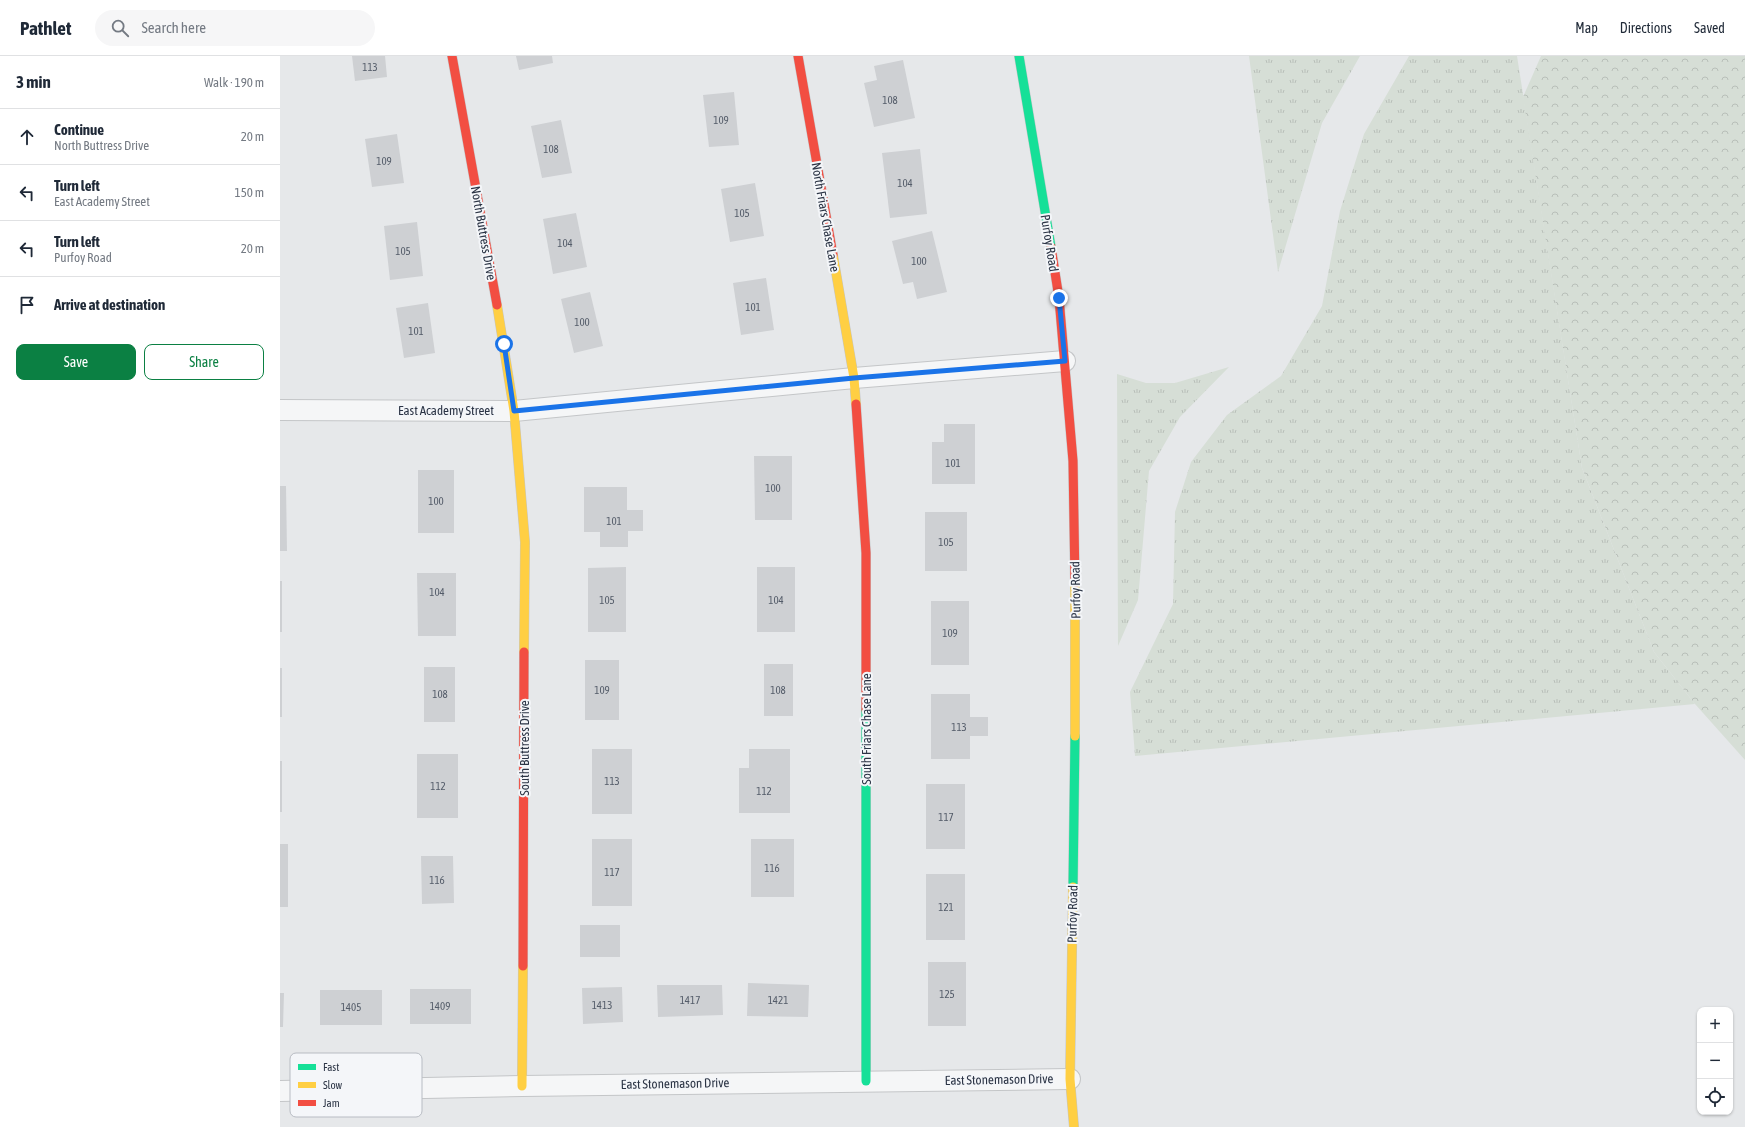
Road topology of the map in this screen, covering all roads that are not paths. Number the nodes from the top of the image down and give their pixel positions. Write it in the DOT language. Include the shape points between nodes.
graph roads {
  1 [pos="452,56"];
  2 [pos="798,56"];
  3 [pos="1019,56"];
  4 [pos="1065,361"];
  5 [pos="854,378"];
  6 [pos="280,410"];
  7 [pos="514,411"];
  8 [pos="1070,1079"];
  9 [pos="866,1081"];
  10 [pos="522,1086"];
  11 [pos="422,1088"];
  12 [pos="280,1091"];
  13 [pos="290,1091"];
  14 [pos="1074,1127"];
  1 -- 7 [label="street, North Buttress Drive"];
  2 -- 5 [label="street, North Friars Chase Lane"];
  3 -- 4 [label="street, Purfoy Road" via="1059,298"];
  4 -- 5 [label="street, East Academy Street"];
  4 -- 8 [label="street, Purfoy Road" via="1073,461 1076,695"];
  5 -- 7 [label="street, East Academy Street"];
  5 -- 9 [label="street, South Friars Chase Lane" via="866,553"];
  6 -- 7 [label="street, East Academy Street"];
  7 -- 10 [label="street, South Buttress Drive" via="525,542"];
  8 -- 9 [label="street, East Stonemason Drive"];
  8 -- 14 [label="street, Purfoy Road"];
  9 -- 10 [label="street, East Stonemason Drive"];
  10 -- 11 [label="street, East Stonemason Drive"];
  12 -- 13 [label="street, East Stonemason Drive"];
}
